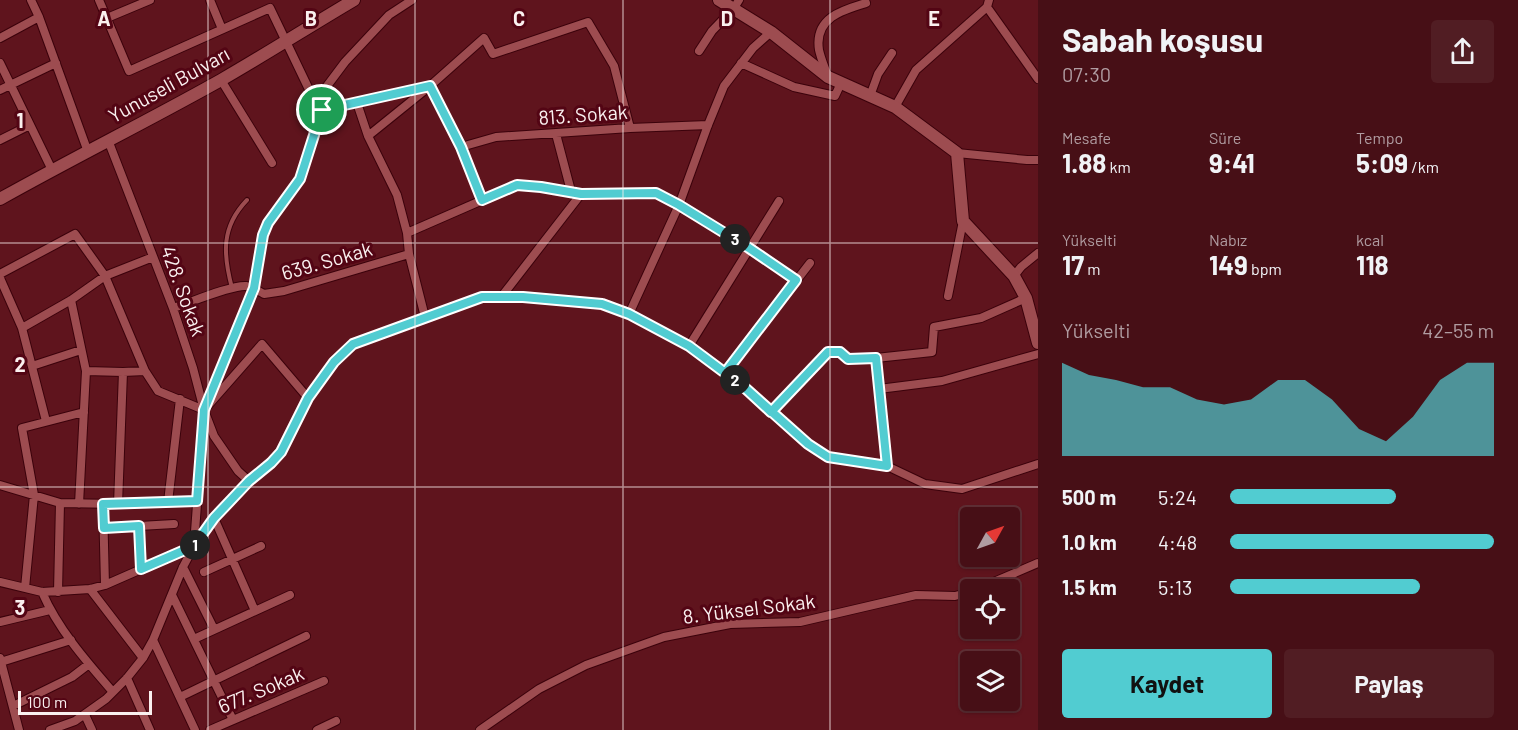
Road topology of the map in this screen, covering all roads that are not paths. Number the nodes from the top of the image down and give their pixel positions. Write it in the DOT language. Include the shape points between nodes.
graph roads {
  1 [pos="31,0"];
  2 [pos="99,0"];
  3 [pos="150,0"];
  4 [pos="210,0"];
  5 [pos="277,0"];
  6 [pos="354,0"];
  7 [pos="412,0"];
  8 [pos="719,0"];
  9 [pos="866,3"];
  10 [pos="988,3"];
  11 [pos="737,4"];
  12 [pos="270,8"];
  13 [pos="39,17"];
  14 [pos="107,18"];
  15 [pos="222,29"];
  16 [pos="771,32"];
  17 [pos="0,38"];
  18 [pos="285,41"];
  19 [pos="699,51"];
  20 [pos="892,53"];
  21 [pos="0,63"];
  22 [pos="56,63"];
  23 [pos="741,63"];
  24 [pos="828,77"];
  25 [pos="1038,79"];
  26 [pos="221,80"];
  27 [pos="841,83"];
  28 [pos="11,85"];
  29 [pos="430,86"];
  30 [pos="0,90"];
  31 [pos="870,96"];
  32 [pos="357,103"];
  33 [pos="895,107"];
  34 [pos="322,110"];
  35 [pos="30,125"];
  36 [pos="708,125"];
  37 [pos="630,128"];
  38 [pos="556,134"];
  39 [pos="368,136"];
  40 [pos="0,140"];
  41 [pos="108,140"];
  42 [pos="461,147"];
  43 [pos="88,152"];
  44 [pos="957,153"];
  45 [pos="1038,160"];
  46 [pos="272,163"];
  47 [pos="52,170"];
  48 [pos="571,191"];
  49 [pos="581,194"];
  50 [pos="0,199"];
  51 [pos="247,200"];
  52 [pos="482,200"];
  53 [pos="779,201"];
  54 [pos="679,205"];
  55 [pos="963,221"];
  56 [pos="407,233"];
  57 [pos="749,248"];
  58 [pos="1038,253"];
  59 [pos="409,255"];
  60 [pos="153,257"];
  61 [pos="810,262"];
  62 [pos="0,276"];
  63 [pos="105,276"];
  64 [pos="1014,276"];
  65 [pos="796,280"];
  66 [pos="254,288"];
  67 [pos="232,289"];
  68 [pos="502,296"];
  69 [pos="948,296"];
  70 [pos="1026,298"];
  71 [pos="71,300"];
  72 [pos="173,308"];
  73 [pos="629,314"];
  74 [pos="425,317"];
  75 [pos="22,328"];
  76 [pos="1038,343"];
  77 [pos="689,346"];
  78 [pos="81,350"];
  79 [pos="1038,354"];
  80 [pos="876,358"];
  81 [pos="32,366"];
  82 [pos="86,371"];
  83 [pos="145,371"];
  84 [pos="123,372"];
  85 [pos="725,373"];
  86 [pos="879,389"];
  87 [pos="308,398"];
  88 [pos="180,399"];
  89 [pos="204,410"];
  90 [pos="84,412"];
  91 [pos="771,412"];
  92 [pos="46,421"];
  93 [pos="1038,464"];
  94 [pos="887,466"];
  95 [pos="249,481"];
  96 [pos="0,485"];
  97 [pos="34,495"];
  98 [pos="197,501"];
  99 [pos="168,502"];
  100 [pos="60,503"];
  101 [pos="78,504"];
  102 [pos="103,504"];
  103 [pos="118,504"];
  104 [pos="214,518"];
  105 [pos="174,524"];
  106 [pos="139,526"];
  107 [pos="104,528"];
  108 [pos="194,546"];
  109 [pos="261,546"];
  110 [pos="232,559"];
  111 [pos="1038,563"];
  112 [pos="183,567"];
  113 [pos="141,569"];
  114 [pos="204,572"];
  115 [pos="1001,579"];
  116 [pos="0,582"];
  117 [pos="105,585"];
  118 [pos="25,588"];
  119 [pos="90,589"];
  120 [pos="42,592"];
  121 [pos="58,592"];
  122 [pos="290,595"];
  123 [pos="960,595"];
  124 [pos="172,596"];
  125 [pos="50,610"];
  126 [pos="255,611"];
  127 [pos="0,622"];
  128 [pos="214,629"];
  129 [pos="306,636"];
  130 [pos="194,639"];
  131 [pos="71,640"];
  132 [pos="153,640"];
  133 [pos="143,658"];
  134 [pos="0,660"];
  135 [pos="89,664"];
  136 [pos="127,678"];
  137 [pos="214,681"];
  138 [pos="324,681"];
  139 [pos="3,682"];
  140 [pos="113,692"];
  141 [pos="180,697"];
  142 [pos="13,706"];
  143 [pos="85,715"];
  144 [pos="233,720"];
  145 [pos="336,721"];
  146 [pos="19,730"];
  147 [pos="50,730"];
  148 [pos="92,730"];
  149 [pos="149,730"];
  150 [pos="195,730"];
  151 [pos="210,730"];
  152 [pos="317,730"];
  153 [pos="480,730"];
  1 -- 13 [label="street"];
  2 -- 14 [label="street"];
  3 -- 14 [label="street"];
  4 -- 15 [label="street"];
  5 -- 12 [label="street"];
  6 -- 18 [label="street, Yunuseli Bulvarı"];
  7 -- 34 [label="street" via="389,15 345,62 327,86"];
  8 -- 11 [label="street"];
  9 -- 24 [label="street" via="844,9 827,20 820,33 819,50"];
  10 -- 25 [label="street"];
  10 -- 33 [label="street" via="916,70"];
  11 -- 16 [label="street"];
  11 -- 19 [label="street"];
  12 -- 15 [label="street"];
  12 -- 18 [label="street"];
  13 -- 17 [label="street"];
  13 -- 22 [label="street"];
  14 -- 15 [label="street" via="129,70"];
  16 -- 23 [label="street"];
  16 -- 24 [label="street"];
  18 -- 26 [label="street, Yunuseli Bulvarı"];
  18 -- 34 [label="street"];
  20 -- 31 [label="street"];
  21 -- 28 [label="street"];
  22 -- 28 [label="street"];
  22 -- 43 [label="street"];
  23 -- 27 [label="street" via="794,87 835,96"];
  23 -- 36 [label="street" via="724,86"];
  24 -- 27 [label="street"];
  26 -- 41 [label="street, Yunuseli Bulvarı"];
  26 -- 46 [label="street"];
  27 -- 31 [label="street"];
  28 -- 30 [label="street"];
  28 -- 35 [label="street"];
  29 -- 32 [label="street"];
  29 -- 37 [label="street" via="484,38 493,54 588,22 614,66"];
  29 -- 39 [label="street"];
  29 -- 42 [label="street"];
  31 -- 33 [label="street"];
  32 -- 34 [label="street"];
  32 -- 39 [label="street"];
  33 -- 44 [label="street"];
  34 -- 66 [label="street" via="300,179 263,235"];
  35 -- 40 [label="street"];
  35 -- 47 [label="street"];
  36 -- 37 [label="street, 813. Sokak"];
  36 -- 54 [label="street"];
  37 -- 38 [label="street, 813. Sokak"];
  38 -- 42 [label="street, 813. Sokak" via="496,137"];
  38 -- 48 [label="street"];
  39 -- 56 [label="street" via="397,195"];
  41 -- 43 [label="street, Yunuseli Bulvarı"];
  41 -- 60 [label="street, 428. Sokak"];
  42 -- 52 [label="street"];
  43 -- 47 [label="street, Yunuseli Bulvarı"];
  44 -- 45 [label="street"];
  44 -- 55 [label="street"];
  47 -- 50 [label="street, Yunuseli Bulvarı"];
  48 -- 49 [label="street"];
  48 -- 52 [label="street" via="517,185"];
  49 -- 54 [label="street" via="656,193"];
  49 -- 68 [label="street"];
  51 -- 67 [label="lane" via="226,234"];
  52 -- 56 [label="street"];
  53 -- 57 [label="street"];
  54 -- 57 [label="street"];
  54 -- 73 [label="street"];
  55 -- 64 [label="street"];
  55 -- 69 [label="street"];
  56 -- 59 [label="street"];
  57 -- 65 [label="street"];
  57 -- 77 [label="street"];
  58 -- 64 [label="street"];
  59 -- 66 [label="street, 639. Sokak" via="284,291 264,294"];
  59 -- 74 [label="street"];
  60 -- 63 [label="street"];
  60 -- 72 [label="street, 428. Sokak"];
  61 -- 65 [label="street"];
  62 -- 63 [label="street" via="75,234"];
  62 -- 75 [label="street"];
  63 -- 71 [label="street"];
  63 -- 83 [label="street"];
  64 -- 70 [label="street"];
  65 -- 85 [label="street"];
  66 -- 67 [label="street, 639. Sokak"];
  66 -- 89 [label="street"];
  67 -- 72 [label="street, 639. Sokak"];
  68 -- 73 [label="street" via="602,304"];
  68 -- 74 [label="street" via="482,297"];
  70 -- 76 [label="street"];
  70 -- 80 [label="street" via="981,318 934,327 932,351"];
  71 -- 75 [label="street"];
  71 -- 78 [label="street"];
  72 -- 89 [label="street, 428. Sokak"];
  73 -- 77 [label="street"];
  74 -- 87 [label="street" via="353,344 334,362"];
  75 -- 81 [label="street"];
  77 -- 85 [label="street"];
  78 -- 81 [label="street"];
  78 -- 82 [label="street"];
  79 -- 86 [label="street" via="942,381"];
  80 -- 86 [label="street"];
  80 -- 91 [label="street" via="848,359 840,352 828,352"];
  81 -- 92 [label="street"];
  82 -- 84 [label="street"];
  82 -- 90 [label="street"];
  83 -- 84 [label="street"];
  83 -- 88 [label="street" via="158,391"];
  84 -- 103 [label="street"];
  85 -- 91 [label="street"];
  86 -- 94 [label="street"];
  87 -- 89 [label="street" via="262,344"];
  87 -- 95 [label="street" via="281,452"];
  88 -- 89 [label="street"];
  88 -- 99 [label="street"];
  89 -- 95 [label="street, 428. Sokak" via="214,436"];
  89 -- 98 [label="street"];
  90 -- 92 [label="street"];
  90 -- 101 [label="street"];
  91 -- 94 [label="street" via="828,457"];
  92 -- 97 [label="street" via="22,428"];
  93 -- 94 [label="street" via="962,489 925,484"];
  95 -- 104 [label="street"];
  96 -- 97 [label="street"];
  97 -- 100 [label="street"];
  97 -- 118 [label="street"];
  98 -- 99 [label="street"];
  98 -- 108 [label="street"];
  99 -- 103 [label="street"];
  100 -- 101 [label="street"];
  100 -- 121 [label="street"];
  101 -- 102 [label="street"];
  102 -- 103 [label="street"];
  102 -- 107 [label="street"];
  104 -- 108 [label="street"];
  104 -- 110 [label="street"];
  105 -- 106 [label="street"];
  106 -- 107 [label="street"];
  106 -- 113 [label="street"];
  107 -- 117 [label="street"];
  108 -- 112 [label="street"];
  108 -- 113 [label="street"];
  109 -- 110 [label="street"];
  110 -- 114 [label="street"];
  110 -- 126 [label="street"];
  111 -- 115 [label="street"];
  112 -- 124 [label="street"];
  112 -- 128 [label="street"];
  113 -- 117 [label="street"];
  116 -- 118 [label="street"];
  117 -- 119 [label="street"];
  118 -- 120 [label="street"];
  119 -- 121 [label="street"];
  119 -- 133 [label="street"];
  120 -- 121 [label="street"];
  120 -- 125 [label="street"];
  122 -- 126 [label="street"];
  123 -- 153 [label="street, 8. Yüksel Sokak" via="916,595 800,622 730,624 664,637 586,665 539,689"];
  124 -- 130 [label="street"];
  124 -- 132 [label="street"];
  125 -- 127 [label="street"];
  125 -- 131 [label="street"];
  126 -- 128 [label="street"];
  128 -- 130 [label="street"];
  129 -- 137 [label="street"];
  130 -- 137 [label="street"];
  131 -- 134 [label="street"];
  131 -- 135 [label="street"];
  132 -- 133 [label="street"];
  132 -- 141 [label="street"];
  133 -- 136 [label="street"];
  134 -- 139 [label="street"];
  135 -- 140 [label="street"];
  135 -- 142 [label="street" via="72,677"];
  136 -- 140 [label="street"];
  136 -- 149 [label="street"];
  137 -- 141 [label="street"];
  137 -- 144 [label="street"];
  138 -- 144 [label="street, 677. Sokak"];
  139 -- 142 [label="street"];
  140 -- 143 [label="street"];
  141 -- 150 [label="street"];
  142 -- 146 [label="street"];
  143 -- 147 [label="street"];
  143 -- 148 [label="street"];
  144 -- 151 [label="street, 677. Sokak"];
  145 -- 152 [label="street"];
}
